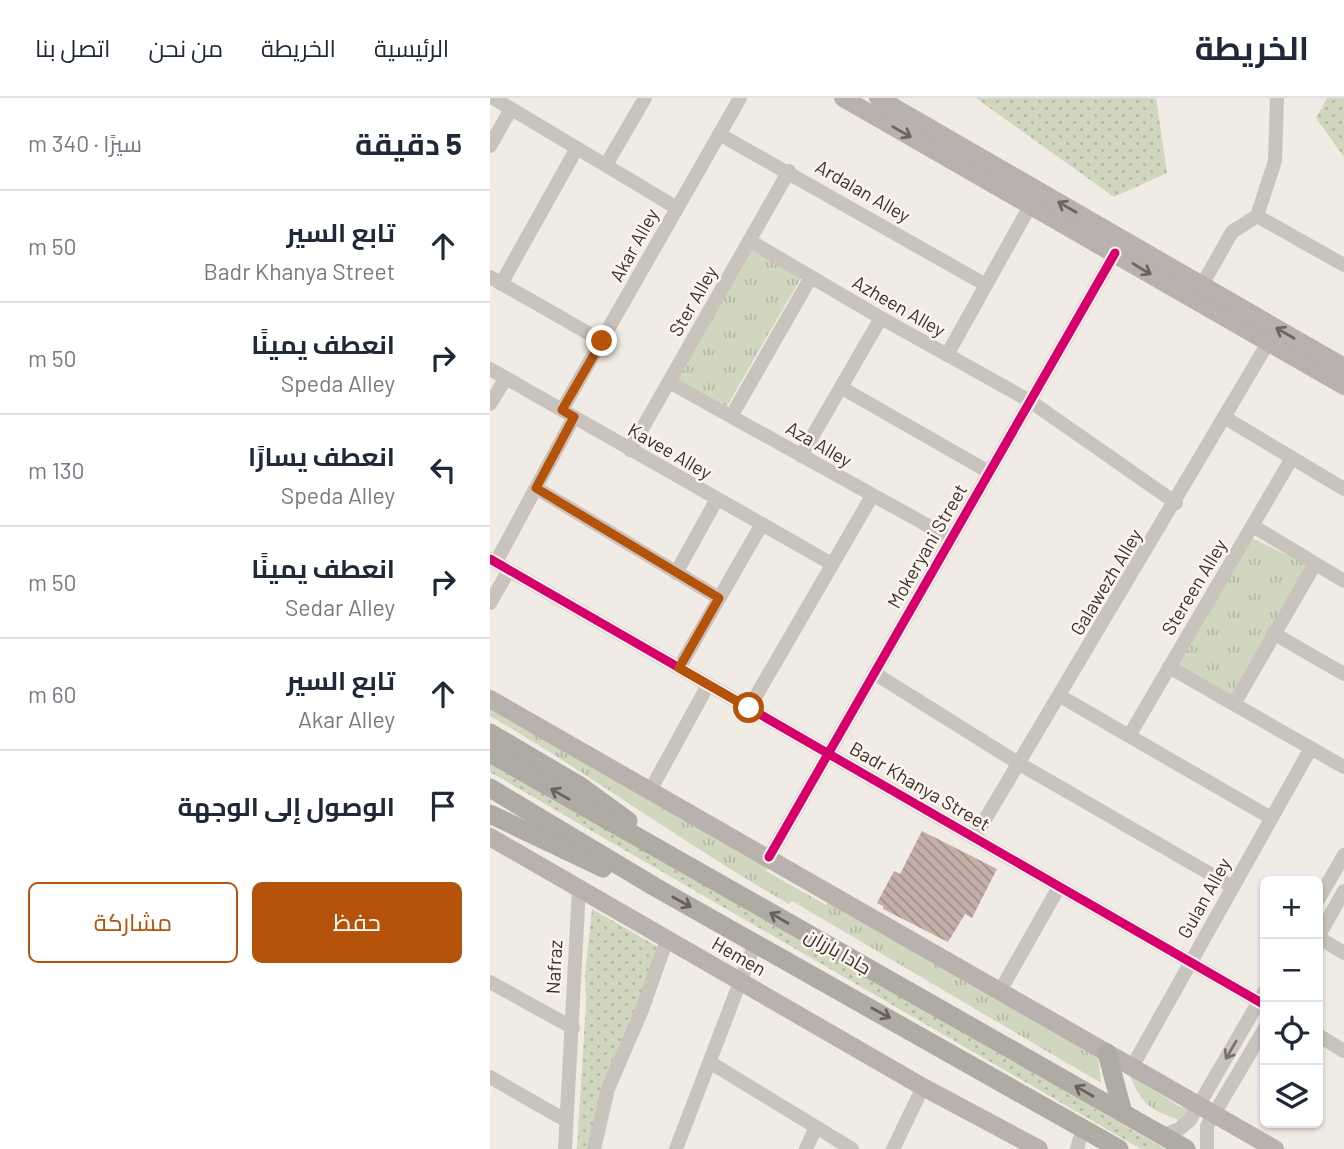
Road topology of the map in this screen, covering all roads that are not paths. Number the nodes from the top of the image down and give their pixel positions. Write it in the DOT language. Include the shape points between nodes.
graph roads {
  1 [pos="493,98"];
  2 [pos="645,98"];
  3 [pos="740,98"];
  4 [pos="843,98"];
  5 [pos="877,98"];
  6 [pos="1277,98"];
  7 [pos="511,109"];
  8 [pos="719,134"];
  9 [pos="490,146"];
  10 [pos="577,148"];
  11 [pos="606,165"];
  12 [pos="789,171"];
  13 [pos="1030,205"];
  14 [pos="677,208"];
  15 [pos="1257,216"];
  16 [pos="750,241"];
  17 [pos="1115,253"];
  18 [pos="1344,265"];
  19 [pos="811,277"];
  20 [pos="495,280"];
  21 [pos="986,285"];
  22 [pos="1202,285"];
  23 [pos="881,318"];
  24 [pos="602,341"];
  25 [pos="1268,343"];
  26 [pos="947,355"];
  27 [pos="1344,367"];
  28 [pos="490,369"];
  29 [pos="506,378"];
  30 [pos="668,382"];
  31 [pos="1344,386"];
  32 [pos="842,388"];
  33 [pos="1030,401"];
  34 [pos="490,404"];
  35 [pos="568,414"];
  36 [pos="732,415"];
  37 [pos="1224,417"];
  38 [pos="630,450"];
  39 [pos="801,456"];
  40 [pos="1292,458"];
  41 [pos="989,472"];
  42 [pos="536,488"];
  43 [pos="1344,489"];
  44 [pos="872,496"];
  45 [pos="717,499"];
  46 [pos="1176,503"];
  47 [pos="762,524"];
  48 [pos="1253,526"];
  49 [pos="952,539"];
  50 [pos="493,561"];
  51 [pos="832,564"];
  52 [pos="1315,564"];
  53 [pos="509,570"];
  54 [pos="676,573"];
  55 [pos="1344,581"];
  56 [pos="719,598"];
  57 [pos="490,603"];
  58 [pos="1273,633"];
  59 [pos="1169,667"];
  60 [pos="679,668"];
  61 [pos="874,673"];
  62 [pos="1344,674"];
  63 [pos="708,685"];
  64 [pos="1060,696"];
  65 [pos="490,699"];
  66 [pos="1234,704"];
  67 [pos="749,708"];
  68 [pos="490,733"];
  69 [pos="1129,736"];
  70 [pos="1311,748"];
  71 [pos="828,752"];
  72 [pos="490,753"];
  73 [pos="1018,764"];
  74 [pos="1344,767"];
  75 [pos="490,788"];
  76 [pos="652,789"];
  77 [pos="490,814"];
  78 [pos="1271,818"];
  79 [pos="490,837"];
  80 [pos="974,838"];
  81 [pos="1344,855"];
  82 [pos="769,857"];
  83 [pos="675,859"];
  84 [pos="655,887"];
  85 [pos="1059,887"];
  86 [pos="1233,887"];
  87 [pos="579,888"];
  88 [pos="1323,891"];
  89 [pos="1344,891"];
  90 [pos="1323,928"];
  91 [pos="667,939"];
  92 [pos="1321,939"];
  93 [pos="755,943"];
  94 [pos="1344,953"];
  95 [pos="1190,962"];
  96 [pos="490,982"];
  97 [pos="742,982"];
  98 [pos="1000,991"];
  99 [pos="1260,997"];
  100 [pos="1261,1002"];
  101 [pos="573,1028"];
  102 [pos="1260,1034"];
  103 [pos="1323,1038"];
  104 [pos="1344,1051"];
  105 [pos="1107,1054"];
  106 [pos="711,1063"];
  107 [pos="1132,1067"];
  108 [pos="490,1077"];
  109 [pos="923,1087"];
  110 [pos="1206,1110"];
  111 [pos="1123,1113"];
  112 [pos="565,1120"];
  113 [pos="816,1128"];
  114 [pos="1083,1128"];
  115 [pos="1163,1135"];
  116 [pos="565,1149"];
  117 [pos="594,1149"];
  118 [pos="676,1149"];
  119 [pos="806,1149"];
  120 [pos="852,1149"];
  121 [pos="893,1149"];
  122 [pos="1039,1149"];
  123 [pos="1077,1149"];
  124 [pos="1119,1149"];
  125 [pos="1186,1149"];
  126 [pos="1207,1149"];
  127 [pos="1275,1149"];
  1 -- 7 [label="street"];
  2 -- 11 [label="street"];
  3 -- 8 [label="street, Akar Alley"];
  4 -- 13 [label="main road, one-way"];
  22 -- 5 [label="main road, one-way"];
  6 -- 15 [label="street" via="1275,161"];
  7 -- 9 [label="street"];
  7 -- 10 [label="street"];
  8 -- 12 [label="street, Ardalan Alley"];
  8 -- 14 [label="street, Akar Alley"];
  10 -- 11 [label="street"];
  10 -- 20 [label="street"];
  11 -- 14 [label="street"];
  12 -- 16 [label="street, Ster Alley"];
  12 -- 21 [label="street, Ardalan Alley"];
  13 -- 17 [label="main road"];
  13 -- 21 [label="street"];
  14 -- 24 [label="street, Akar Alley"];
  15 -- 18 [label="street"];
  15 -- 22 [label="street" via="1232,232"];
  16 -- 19 [label="street, Azheen Alley"];
  16 -- 30 [label="street, Ster Alley"];
  17 -- 25 [label="main road, one-way"];
  17 -- 33 [label="street, Mokeryani Street"];
  19 -- 23 [label="street, Azheen Alley"];
  19 -- 36 [label="street"];
  20 -- 24 [label="street"];
  21 -- 26 [label="street"];
  27 -- 22 [label="main road, one-way"];
  23 -- 26 [label="street, Azheen Alley"];
  23 -- 32 [label="street"];
  24 -- 35 [label="street, Akar Alley"];
  25 -- 31 [label="main road"];
  25 -- 37 [label="street, Galawezh Alley"];
  26 -- 33 [label="street, Azheen Alley"];
  28 -- 29 [label="street, Kavee Alley"];
  29 -- 34 [label="street"];
  29 -- 35 [label="street, Kavee Alley"];
  30 -- 36 [label="street, Aza Alley"];
  30 -- 38 [label="street, Ster Alley"];
  32 -- 39 [label="street"];
  32 -- 41 [label="street"];
  33 -- 41 [label="street, Mokeryani Street"];
  33 -- 46 [label="street, Azheen Alley"];
  35 -- 38 [label="street, Kavee Alley"];
  35 -- 42 [label="street, Akar Alley"];
  36 -- 39 [label="street, Aza Alley"];
  37 -- 40 [label="street"];
  37 -- 46 [label="street, Galawezh Alley"];
  38 -- 45 [label="street, Kavee Alley"];
  39 -- 44 [label="street, Aza Alley"];
  40 -- 43 [label="street"];
  40 -- 48 [label="street, Stereen Alley"];
  41 -- 49 [label="street, Mokeryani Street"];
  42 -- 50 [label="street, Akar Alley"];
  42 -- 54 [label="street"];
  44 -- 49 [label="street, Aza Alley"];
  44 -- 51 [label="street"];
  45 -- 47 [label="street, Kavee Alley"];
  45 -- 54 [label="street"];
  46 -- 64 [label="street, Galawezh Alley"];
  47 -- 51 [label="street, Kavee Alley"];
  47 -- 56 [label="street"];
  48 -- 52 [label="street"];
  48 -- 59 [label="street, Stereen Alley"];
  49 -- 61 [label="street, Mokeryani Street"];
  50 -- 53 [label="street, Badr Khanya Street"];
  51 -- 67 [label="street"];
  52 -- 55 [label="street"];
  52 -- 58 [label="street"];
  53 -- 57 [label="street"];
  53 -- 60 [label="street, Badr Khanya Street"];
  54 -- 56 [label="street"];
  56 -- 60 [label="street"];
  58 -- 62 [label="street"];
  58 -- 66 [label="street"];
  59 -- 66 [label="street"];
  59 -- 69 [label="street, Stereen Alley"];
  60 -- 63 [label="street, Badr Khanya Street"];
  61 -- 71 [label="street, Mokeryani Street"];
  61 -- 73 [label="street"];
  63 -- 67 [label="street, Badr Khanya Street"];
  63 -- 76 [label="street"];
  64 -- 69 [label="street"];
  64 -- 73 [label="street, Galawezh Alley"];
  65 -- 76 [label="main road"];
  66 -- 70 [label="street"];
  67 -- 71 [label="street, Badr Khanya Street"];
  68 -- 83 [label="highway" via="603,801"];
  69 -- 78 [label="street"];
  70 -- 74 [label="street"];
  70 -- 78 [label="street, Gulan Alley"];
  71 -- 80 [label="street, Badr Khanya Street"];
  71 -- 82 [label="street, Mokeryani Street"];
  83 -- 72 [label="highway, جادا بارزان, one-way"];
  73 -- 80 [label="street, Galawezh Alley"];
  73 -- 86 [label="street"];
  75 -- 84 [label="highway, جادا بارزان"];
  76 -- 82 [label="main road"];
  77 -- 84 [label="highway" via="598,866"];
  78 -- 86 [label="street, Gulan Alley"];
  79 -- 87 [label="main road"];
  80 -- 85 [label="street, Badr Khanya Street"];
  81 -- 88 [label="street"];
  82 -- 98 [label="main road"];
  111 -- 83 [label="highway, جادا بارزان, one-way"];
  84 -- 93 [label="highway, جادا بارزان, one-way"];
  85 -- 95 [label="street, Badr Khanya Street"];
  85 -- 98 [label="street"];
  86 -- 95 [label="street, Gulan Alley"];
  87 -- 91 [label="main road, Hemen"];
  87 -- 101 [label="street, Nafraz"];
  89 -- 90 [label="street"];
  91 -- 97 [label="main road, Hemen"];
  91 -- 117 [label="street" via="608,1089"];
  92 -- 94 [label="street"];
  93 -- 97 [label="street"];
  93 -- 114 [label="highway, جادا بارزان, one-way"];
  95 -- 99 [label="street, Badr Khanya Street"];
  95 -- 107 [label="street, Gulan Alley"];
  96 -- 101 [label="street"];
  97 -- 106 [label="street"];
  97 -- 109 [label="main road, Hemen"];
  98 -- 105 [label="main road"];
  100 -- 110 [label="street, one-way"];
  101 -- 112 [label="street, Nafraz"];
  102 -- 110 [label="street"];
  103 -- 104 [label="street"];
  105 -- 107 [label="main road"];
  105 -- 111 [label="highway"];
  106 -- 113 [label="street"];
  106 -- 118 [label="street"];
  107 -- 110 [label="main road"];
  108 -- 112 [label="street"];
  109 -- 121 [label="street"];
  109 -- 122 [label="main road, Hemen"];
  110 -- 115 [label="street"];
  110 -- 126 [label="street"];
  110 -- 127 [label="main road"];
  111 -- 115 [label="highway, جادا بارزان"];
  112 -- 116 [label="street, Nafraz"];
  113 -- 119 [label="street"];
  113 -- 120 [label="street"];
  114 -- 123 [label="street"];
  114 -- 124 [label="highway, جادا بارزان"];
  115 -- 125 [label="highway, جادا بارزان"];
}
